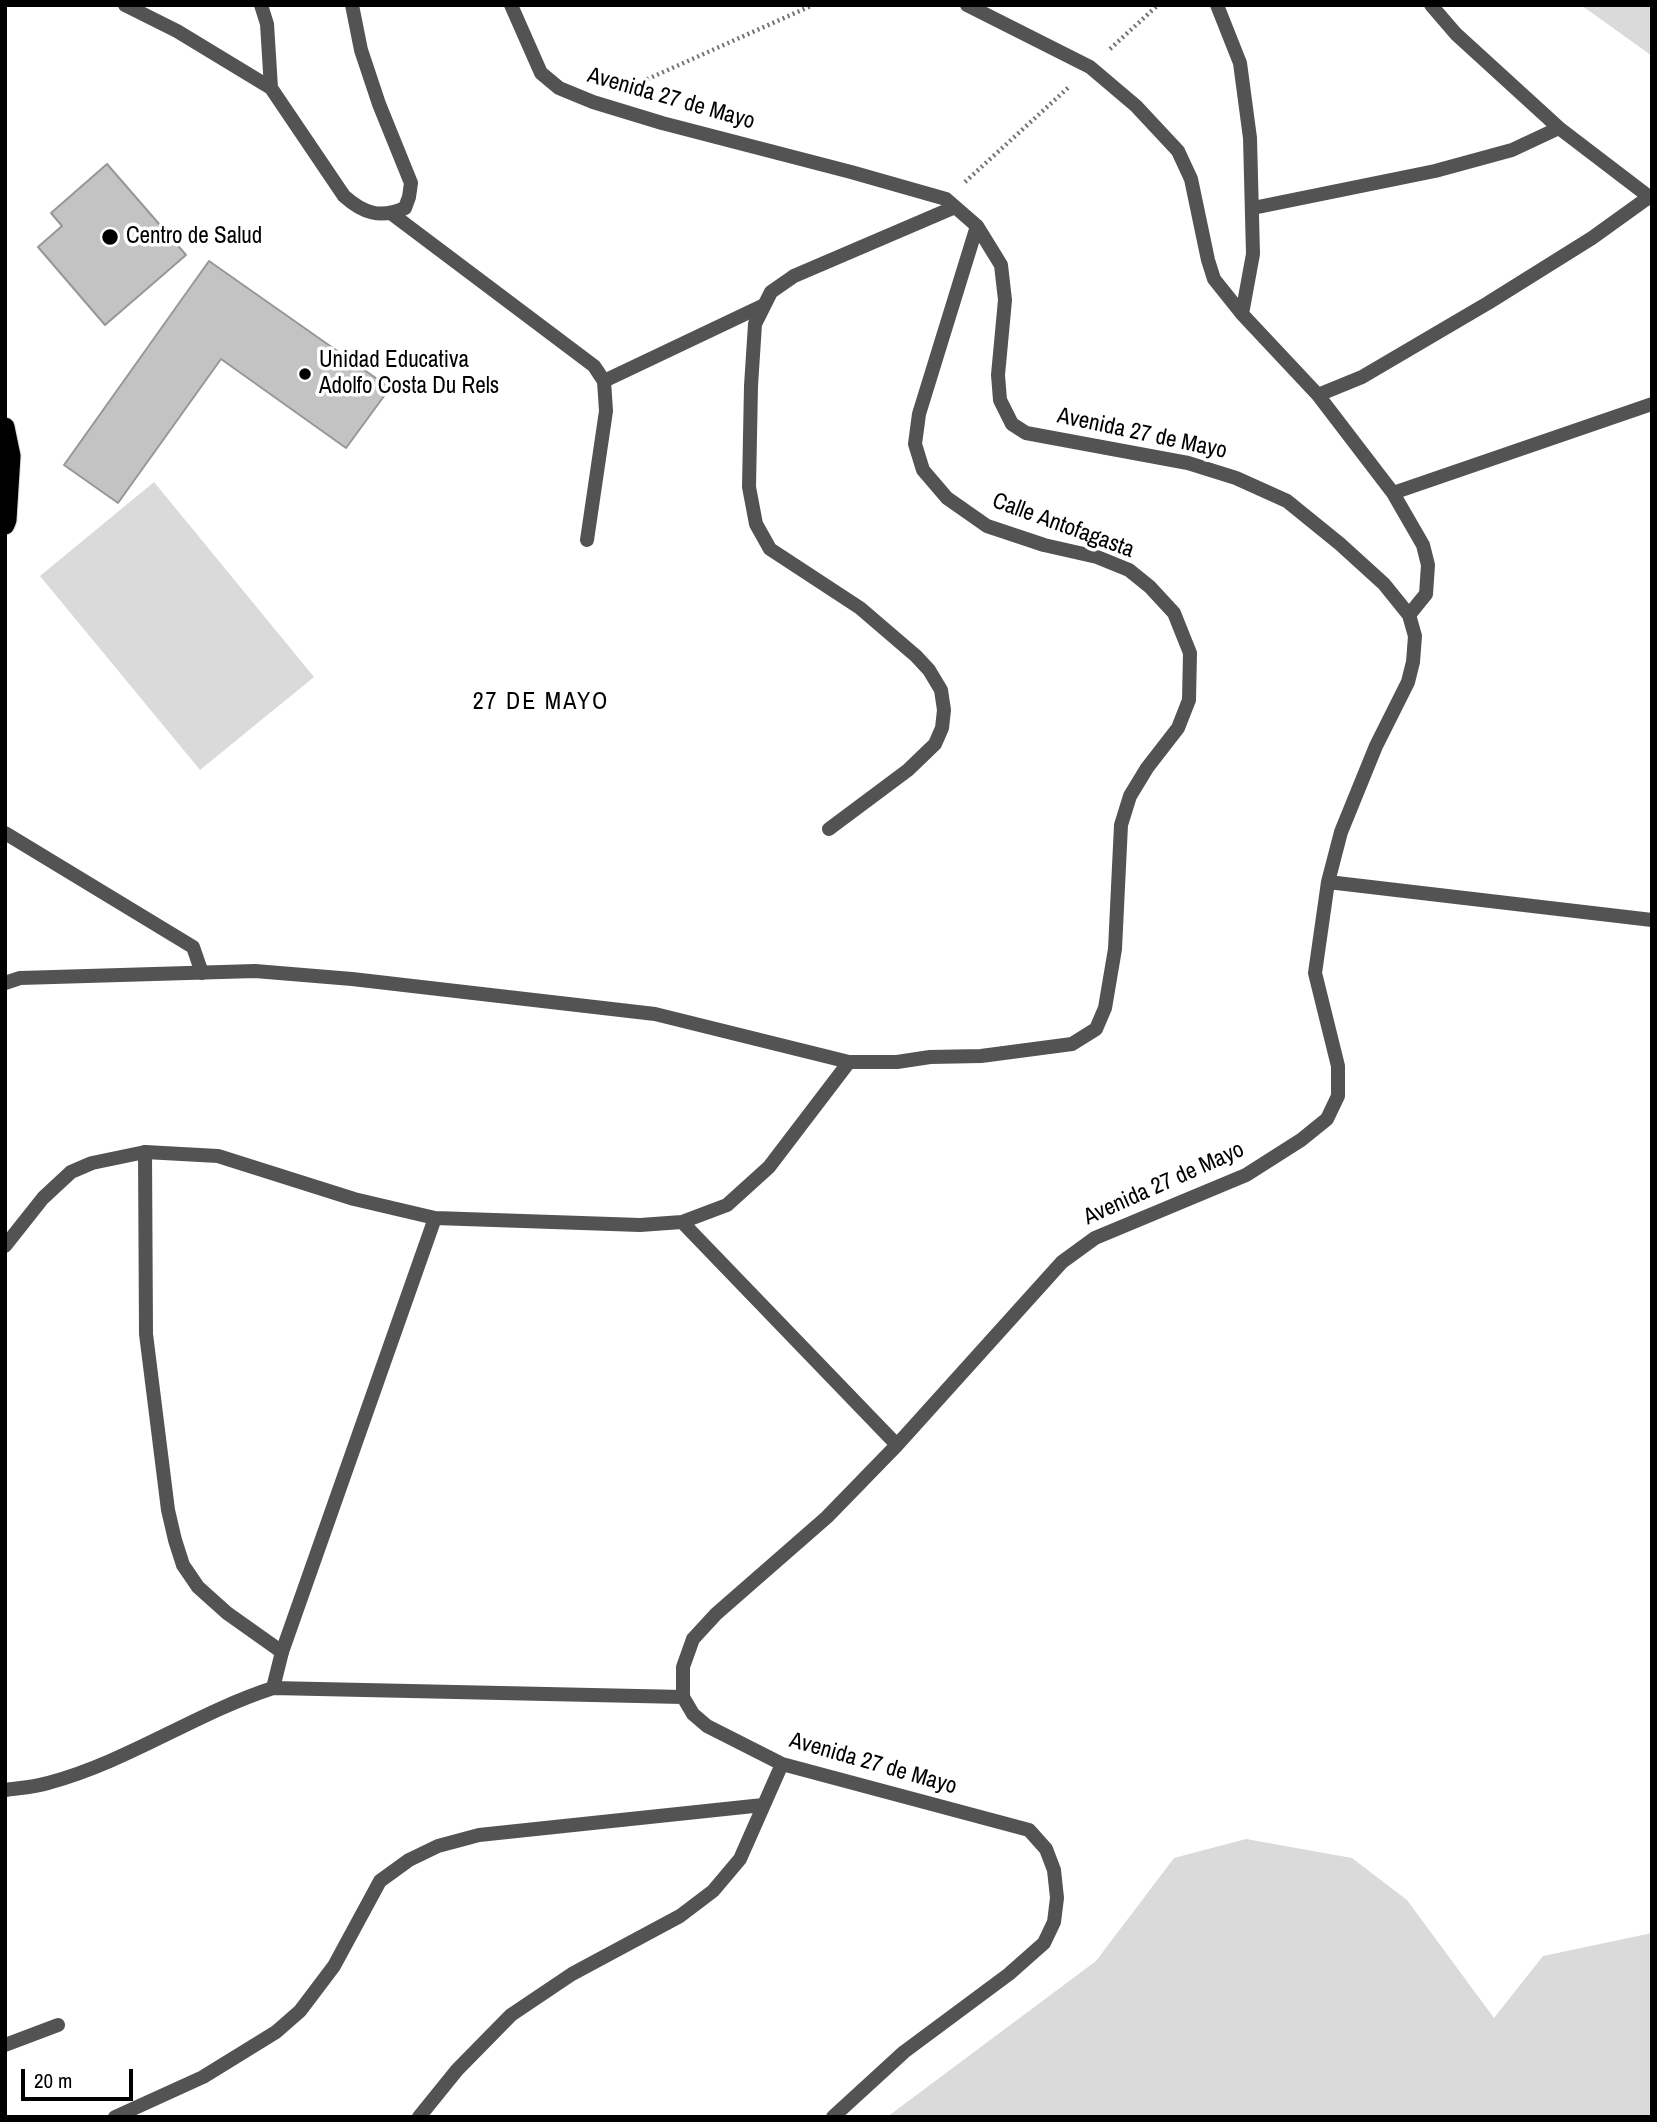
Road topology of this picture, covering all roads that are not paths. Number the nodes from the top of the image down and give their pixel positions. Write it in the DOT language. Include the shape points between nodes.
graph roads {
  1 [pos="125,5"];
  2 [pos="261,5"];
  3 [pos="352,5"];
  4 [pos="511,5"];
  5 [pos="967,5"];
  6 [pos="1217,5"];
  7 [pos="1431,5"];
  8 [pos="271,88"];
  9 [pos="1559,128"];
  10 [pos="1650,198"];
  11 [pos="951,203"];
  12 [pos="1253,208"];
  13 [pos="392,214"];
  14 [pos="976,226"];
  15 [pos="762,306"];
  16 [pos="1241,314"];
  17 [pos="604,381"];
  18 [pos="1318,395"];
  19 [pos="1652,404"];
  20 [pos="5,427"];
  21 [pos="1393,494"];
  22 [pos="5,525"];
  23 [pos="586,540"];
  24 [pos="1409,615"];
  25 [pos="829,829"];
  26 [pos="5,833"];
  27 [pos="1328,882"];
  28 [pos="1652,920"];
  29 [pos="202,973"];
  30 [pos="5,984"];
  31 [pos="849,1062"];
  32 [pos="145,1152"];
  33 [pos="435,1218"];
  34 [pos="682,1222"];
  35 [pos="5,1246"];
  36 [pos="897,1445"];
  37 [pos="282,1652"];
  38 [pos="274,1688"];
  39 [pos="683,1697"];
  40 [pos="782,1764"];
  41 [pos="5,1790"];
  42 [pos="763,1805"];
  43 [pos="58,2025"];
  44 [pos="5,2045"];
  45 [pos="115,2117"];
  46 [pos="419,2117"];
  47 [pos="833,2117"];
  1 -- 8 [label="street"];
  2 -- 8 [label="street" via="267,24"];
  3 -- 13 [label="street" via="361,50 411,183 405,208"];
  4 -- 11 [label="street, Avenida 27 de Mayo" via="541,73 558,88 662,123"];
  5 -- 16 [label="street" via="1090,67 1136,106 1178,151 1191,179 1214,279"];
  6 -- 12 [label="street" via="1240,63"];
  7 -- 9 [label="street" via="1456,34"];
  8 -- 13 [label="street" via="344,196 357,208"];
  9 -- 10 [label="street"];
  9 -- 12 [label="street" via="1512,150 1434,171"];
  10 -- 18 [label="street" via="1488,303 1362,377"];
  11 -- 14 [label="street, Avenida 27 de Mayo"];
  11 -- 15 [label="street" via="794,276 771,292"];
  12 -- 16 [label="street" via="1253,254"];
  13 -- 17 [label="street" via="594,366"];
  14 -- 24 [label="street, Avenida 27 de Mayo" via="1002,265 998,375 1000,400 1012,424 1026,433 1188,463 1287,501 1384,584"];
  14 -- 31 [label="street, Calle Antofagasta" via="919,414 915,444 923,470 947,498 987,526 1097,557 1129,570 1150,587 1174,613 1190,653 1189,700 1178,727 1130,796 1121,825 1115,949 1105,1008 1096,1029 1072,1044 981,1056"];
  15 -- 17 [label="street"];
  15 -- 25 [label="street" via="755,324 751,386 749,487 756,524 770,549 860,608 916,656 940,690 944,710 935,744"];
  16 -- 18 [label="street"];
  17 -- 23 [label="street" via="606,411"];
  18 -- 21 [label="street"];
  19 -- 21 [label="street"];
  20 -- 22 [label="highway" via="11,456"];
  21 -- 24 [label="street" via="1423,545 1428,565 1426,594"];
  24 -- 27 [label="street, Avenida 27 de Mayo" via="1415,636 1408,682 1341,832"];
  26 -- 29 [label="street" via="193,947"];
  27 -- 28 [label="street"];
  27 -- 36 [label="street, Avenida 27 de Mayo" via="1315,973 1338,1066 1338,1096 1327,1119 1247,1175 1095,1238 1062,1262"];
  29 -- 30 [label="street, Calle Antofagasta" via="20,978"];
  29 -- 31 [label="street, Calle Antofagasta" via="254,971 352,979 655,1014"];
  31 -- 34 [label="street" via="769,1167 727,1205"];
  32 -- 33 [label="street" via="218,1156 354,1199"];
  32 -- 35 [label="street" via="71,1172 43,1198"];
  32 -- 37 [label="street" via="146,1334 175,1540 183,1565 198,1587"];
  33 -- 34 [label="street"];
  33 -- 37 [label="street"];
  34 -- 36 [label="street"];
  36 -- 39 [label="street, Avenida 27 de Mayo" via="827,1517 693,1639 683,1667"];
  37 -- 38 [label="street"];
  38 -- 39 [label="street"];
  38 -- 41 [label="street" via="108,1762 47,1784"];
  39 -- 40 [label="street, Avenida 27 de Mayo" via="707,1727"];
  40 -- 42 [label="street"];
  40 -- 47 [label="street, Avenida 27 de Mayo" via="1029,1830 1046,1849 1054,1870 1054,1922 1044,1943 904,2052"];
  42 -- 45 [label="street" via="480,1835 419,1855 380,1881 334,1966 300,2011 276,2032 203,2077"];
  42 -- 46 [label="street" via="740,1859 713,1891 680,1916 572,1974 511,2015"];
  43 -- 44 [label="street"];
}
